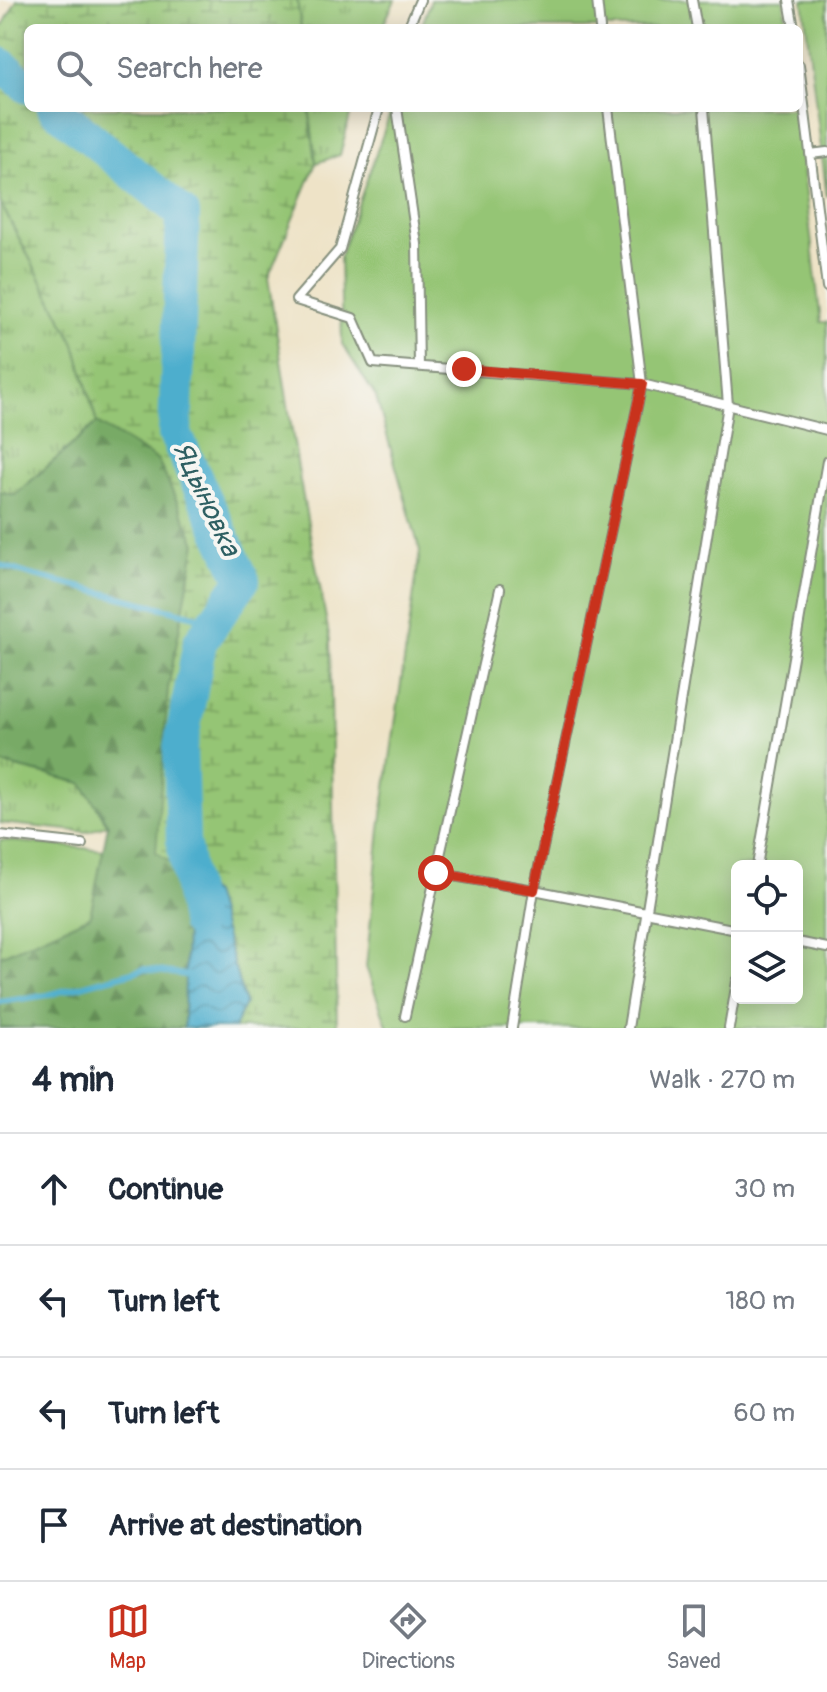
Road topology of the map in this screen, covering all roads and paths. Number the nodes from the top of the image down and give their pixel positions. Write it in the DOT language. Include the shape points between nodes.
graph roads {
  1 [pos="420,0"];
  2 [pos="597,0"];
  3 [pos="692,0"];
  4 [pos="789,0"];
  5 [pos="410,24"];
  6 [pos="600,24"];
  7 [pos="696,24"];
  8 [pos="793,24"];
  9 [pos="803,97"];
  10 [pos="378,112"];
  11 [pos="398,112"];
  12 [pos="608,112"];
  13 [pos="704,112"];
  14 [pos="827,152"];
  15 [pos="810,154"];
  16 [pos="827,287"];
  17 [pos="419,366"];
  18 [pos="642,384"];
  19 [pos="728,405"];
  20 [pos="827,430"];
  21 [pos="827,461"];
  22 [pos="500,589"];
  23 [pos="0,835"];
  24 [pos="82,844"];
  25 [pos="758,860"];
  26 [pos="436,873"];
  27 [pos="534,890"];
  28 [pos="647,912"];
  29 [pos="731,929"];
  30 [pos="803,943"];
  31 [pos="827,948"];
  32 [pos="733,1004"];
  33 [pos="405,1016"];
  34 [pos="512,1028"];
  35 [pos="628,1028"];
  36 [pos="729,1028"];
  1 -- 5 [label="lane"];
  2 -- 6 [label="lane"];
  3 -- 7 [label="lane"];
  4 -- 8 [label="lane"];
  9 -- 15 [label="lane"];
  10 -- 17 [label="lane" via="340,249 296,300 353,318 373,363"];
  11 -- 17 [label="lane" via="417,244"];
  12 -- 18 [label="lane"];
  13 -- 19 [label="lane"];
  14 -- 15 [label="lane"];
  15 -- 16 [label="lane"];
  17 -- 18 [label="lane"];
  18 -- 19 [label="lane"];
  18 -- 27 [label="lane"];
  19 -- 20 [label="lane"];
  19 -- 28 [label="lane"];
  21 -- 25 [label="lane"];
  22 -- 26 [label="lane"];
  23 -- 24 [label="lane"];
  26 -- 27 [label="lane"];
  26 -- 33 [label="lane"];
  27 -- 28 [label="lane"];
  27 -- 34 [label="lane"];
  28 -- 29 [label="lane"];
  28 -- 35 [label="lane"];
  30 -- 31 [label="lane"];
  32 -- 36 [label="lane"];
}
